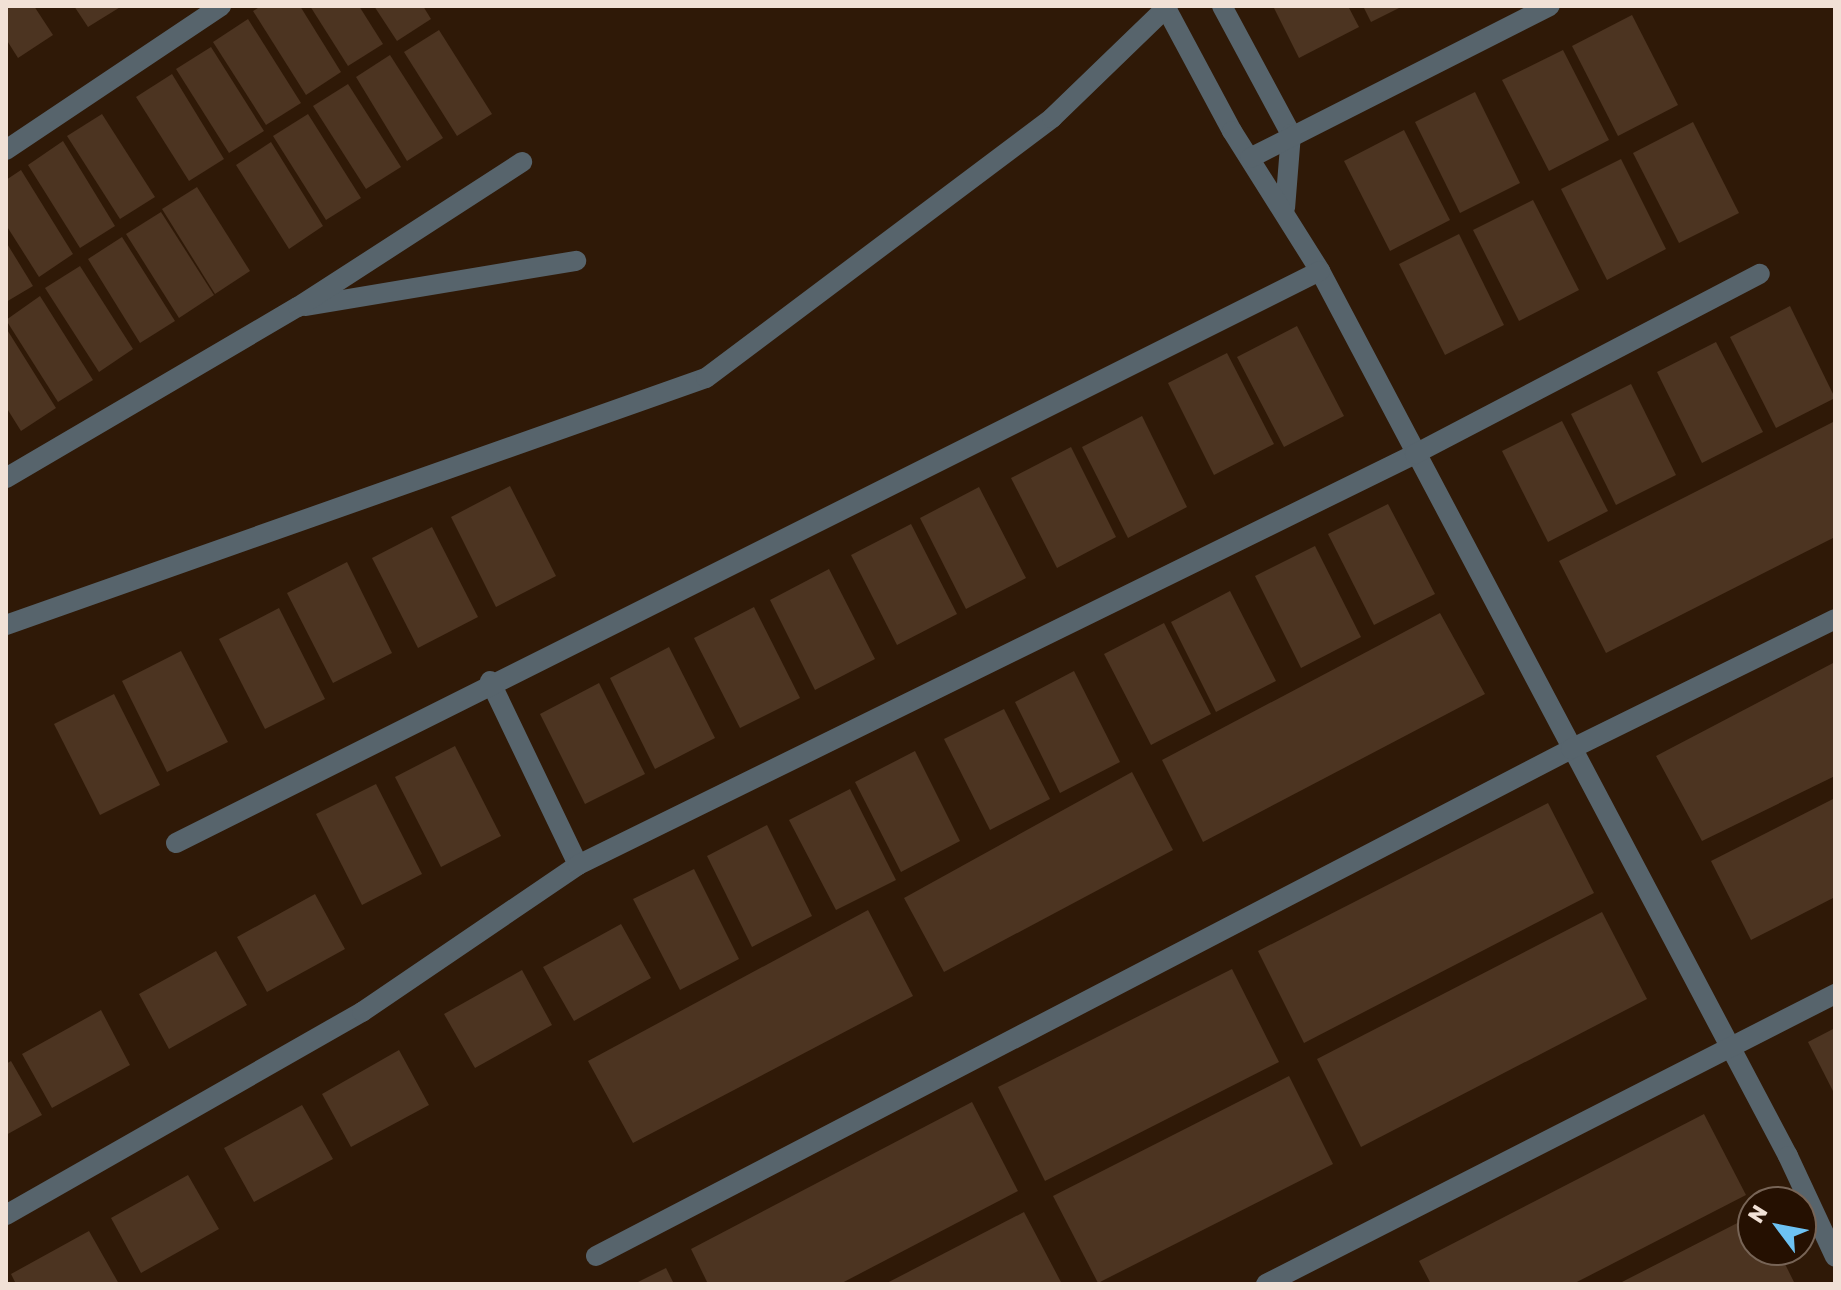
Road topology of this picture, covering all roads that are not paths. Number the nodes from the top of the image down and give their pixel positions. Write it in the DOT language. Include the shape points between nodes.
graph roads {
  1 [pos="221,6"];
  2 [pos="1222,6"];
  3 [pos="1550,6"];
  4 [pos="1167,7"];
  5 [pos="1291,134"];
  6 [pos="6,150"];
  7 [pos="1250,158"];
  8 [pos="522,162"];
  9 [pos="1285,208"];
  10 [pos="576,261"];
  11 [pos="1320,271"];
  12 [pos="1760,274"];
  13 [pos="298,307"];
  14 [pos="1415,454"];
  15 [pos="6,478"];
  16 [pos="1835,619"];
  17 [pos="6,625"];
  18 [pos="490,681"];
  19 [pos="1571,749"];
  20 [pos="176,843"];
  21 [pos="578,865"];
  22 [pos="1835,994"];
  23 [pos="1727,1049"];
  24 [pos="6,1215"];
  25 [pos="596,1256"];
  26 [pos="1835,1257"];
  27 [pos="1266,1284"];
  1 -- 6 [label="street"];
  2 -- 5 [label="street"];
  3 -- 5 [label="street"];
  4 -- 7 [label="street"];
  4 -- 17 [label="street" via="1052,118 706,378"];
  5 -- 7 [label="street"];
  5 -- 9 [label="street"];
  7 -- 9 [label="street"];
  8 -- 13 [label="street"];
  9 -- 11 [label="street"];
  10 -- 13 [label="street"];
  11 -- 14 [label="street"];
  11 -- 18 [label="street"];
  12 -- 14 [label="street"];
  13 -- 15 [label="street"];
  14 -- 19 [label="street"];
  14 -- 21 [label="street"];
  16 -- 19 [label="street"];
  18 -- 20 [label="street"];
  18 -- 21 [label="street"];
  19 -- 23 [label="street"];
  19 -- 25 [label="street"];
  21 -- 24 [label="street" via="362,1012"];
  22 -- 23 [label="street"];
  23 -- 26 [label="street" via="1788,1156"];
  23 -- 27 [label="street"];
}
